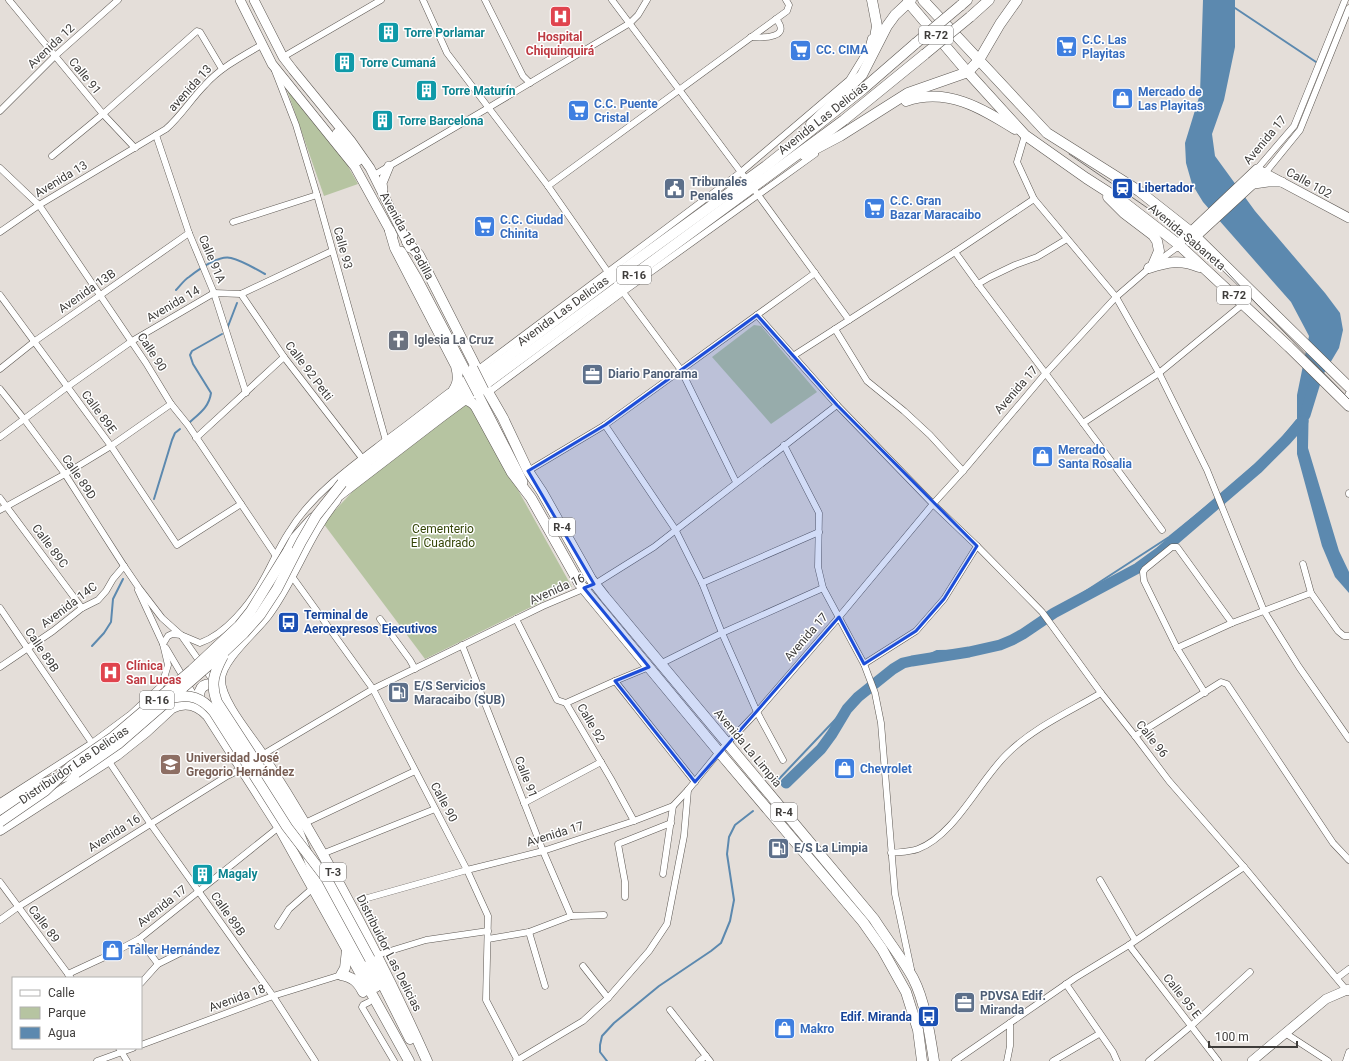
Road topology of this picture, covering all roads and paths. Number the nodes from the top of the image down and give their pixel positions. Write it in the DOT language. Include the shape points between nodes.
graph roads {
  1 [pos="9,0"];
  2 [pos="118,0"];
  3 [pos="240,0"];
  4 [pos="254,0"];
  5 [pos="381,0"];
  6 [pos="422,0"];
  7 [pos="485,0"];
  8 [pos="489,0"];
  9 [pos="612,0"];
  10 [pos="647,0"];
  11 [pos="869,0"];
  12 [pos="872,0"];
  13 [pos="923,0"];
  14 [pos="989,0"];
  15 [pos="1017,0"];
  16 [pos="1345,0"];
  17 [pos="908,1"];
  18 [pos="788,3"];
  19 [pos="964,3"];
  20 [pos="1349,8"];
  21 [pos="776,19"];
  22 [pos="630,23"];
  23 [pos="768,25"];
  24 [pos="773,36"];
  25 [pos="752,37"];
  26 [pos="263,44"];
  27 [pos="873,52"];
  28 [pos="55,56"];
  29 [pos="284,56"];
  30 [pos="1326,57"];
  31 [pos="980,60"];
  32 [pos="272,64"];
  33 [pos="222,69"];
  34 [pos="966,70"];
  35 [pos="530,83"];
  36 [pos="680,90"];
  37 [pos="306,106"];
  38 [pos="488,108"];
  39 [pos="881,110"];
  40 [pos="0,111"];
  41 [pos="103,114"];
  42 [pos="1297,128"];
  43 [pos="156,135"];
  44 [pos="1025,135"];
  45 [pos="840,136"];
  46 [pos="135,148"];
  47 [pos="52,156"];
  48 [pos="389,166"];
  49 [pos="0,168"];
  50 [pos="770,169"];
  51 [pos="1262,171"];
  52 [pos="374,175"];
  53 [pos="1283,182"];
  54 [pos="750,184"];
  55 [pos="1097,185"];
  56 [pos="1249,185"];
  57 [pos="548,186"];
  58 [pos="383,193"];
  59 [pos="317,195"];
  60 [pos="1034,199"];
  61 [pos="39,205"];
  62 [pos="1349,218"];
  63 [pos="233,222"];
  64 [pos="390,231"];
  65 [pos="0,232"];
  66 [pos="189,234"];
  67 [pos="1193,234"];
  68 [pos="1067,239"];
  69 [pos="407,242"];
  70 [pos="1179,247"];
  71 [pos="332,251"];
  72 [pos="955,252"];
  73 [pos="1151,267"];
  74 [pos="1209,272"];
  75 [pos="815,273"];
  76 [pos="615,282"];
  77 [pos="978,284"];
  78 [pos="214,293"];
  79 [pos="242,294"];
  80 [pos="0,295"];
  81 [pos="100,296"];
  82 [pos="1116,297"];
  83 [pos="433,300"];
  84 [pos="1243,304"];
  85 [pos="757,315"];
  86 [pos="849,320"];
  87 [pos="835,329"];
  88 [pos="35,341"];
  89 [pos="132,341"];
  90 [pos="793,356"];
  91 [pos="284,358"];
  92 [pos="0,369"];
  93 [pos="681,370"];
  94 [pos="1160,373"];
  95 [pos="1045,374"];
  96 [pos="1344,379"];
  97 [pos="483,381"];
  98 [pos="67,387"];
  99 [pos="455,387"];
  100 [pos="1349,388"];
  101 [pos="0,389"];
  102 [pos="246,393"];
  103 [pos="464,400"];
  104 [pos="1348,400"];
  105 [pos="171,404"];
  106 [pos="443,405"];
  107 [pos="837,405"];
  108 [pos="24,419"];
  109 [pos="1083,423"];
  110 [pos="605,425"];
  111 [pos="0,437"];
  112 [pos="196,438"];
  113 [pos="386,441"];
  114 [pos="784,445"];
  115 [pos="111,446"];
  116 [pos="512,452"];
  117 [pos="362,458"];
  118 [pos="528,471"];
  119 [pos="963,471"];
  120 [pos="65,474"];
  121 [pos="736,482"];
  122 [pos="342,489"];
  123 [pos="0,498"];
  124 [pos="530,498"];
  125 [pos="241,504"];
  126 [pos="933,504"];
  127 [pos="6,506"];
  128 [pos="0,510"];
  129 [pos="676,530"];
  130 [pos="1162,530"];
  131 [pos="819,532"];
  132 [pos="977,546"];
  133 [pos="276,556"];
  134 [pos="1303,564"];
  135 [pos="124,566"];
  136 [pos="291,575"];
  137 [pos="134,581"];
  138 [pos="702,583"];
  139 [pos="595,584"];
  140 [pos="584,588"];
  141 [pos="823,588"];
  142 [pos="1311,593"];
  143 [pos="0,608"];
  144 [pos="82,608"];
  145 [pos="1264,611"];
  146 [pos="839,617"];
  147 [pos="380,619"];
  148 [pos="516,619"];
  149 [pos="1232,623"];
  150 [pos="722,633"];
  151 [pos="181,635"];
  152 [pos="1349,636"];
  153 [pos="163,644"];
  154 [pos="462,646"];
  155 [pos="1176,648"];
  156 [pos="27,649"];
  157 [pos="225,651"];
  158 [pos="660,664"];
  159 [pos="864,664"];
  160 [pos="0,667"];
  161 [pos="649,667"];
  162 [pos="414,669"];
  163 [pos="615,681"];
  164 [pos="373,689"];
  165 [pos="222,693"];
  166 [pos="1101,693"];
  167 [pos="1205,693"];
  168 [pos="171,699"];
  169 [pos="566,703"];
  170 [pos="202,710"];
  171 [pos="757,712"];
  172 [pos="1135,736"];
  173 [pos="1349,739"];
  174 [pos="92,744"];
  175 [pos="728,744"];
  176 [pos="719,752"];
  177 [pos="262,755"];
  178 [pos="108,760"];
  179 [pos="783,760"];
  180 [pos="601,762"];
  181 [pos="415,771"];
  182 [pos="244,772"];
  183 [pos="695,782"];
  184 [pos="688,790"];
  185 [pos="0,802"];
  186 [pos="524,803"];
  187 [pos="673,806"];
  188 [pos="435,809"];
  189 [pos="0,810"];
  190 [pos="634,821"];
  191 [pos="0,822"];
  192 [pos="150,823"];
  193 [pos="305,823"];
  194 [pos="671,823"];
  195 [pos="279,827"];
  196 [pos="0,830"];
  197 [pos="543,851"];
  198 [pos="891,853"];
  199 [pos="322,854"];
  200 [pos="1349,860"];
  201 [pos="1244,867"];
  202 [pos="467,870"];
  203 [pos="663,874"];
  204 [pos="1100,880"];
  205 [pos="0,882"];
  206 [pos="313,888"];
  207 [pos="199,892"];
  208 [pos="625,897"];
  209 [pos="364,899"];
  210 [pos="18,907"];
  211 [pos="604,915"];
  212 [pos="571,916"];
  213 [pos="0,920"];
  214 [pos="278,926"];
  215 [pos="488,931"];
  216 [pos="529,932"];
  217 [pos="488,938"];
  218 [pos="139,939"];
  219 [pos="1135,940"];
  220 [pos="1129,945"];
  221 [pos="347,950"];
  222 [pos="184,951"];
  223 [pos="373,957"];
  224 [pos="158,964"];
  225 [pos="583,966"];
  226 [pos="1349,969"];
  227 [pos="1250,972"];
  228 [pos="341,975"];
  229 [pos="70,976"];
  230 [pos="912,977"];
  231 [pos="1337,978"];
  232 [pos="142,982"];
  233 [pos="1066,984"];
  234 [pos="545,986"];
  235 [pos="1348,991"];
  236 [pos="273,996"];
  237 [pos="608,998"];
  238 [pos="369,1002"];
  239 [pos="670,1010"];
  240 [pos="1010,1023"];
  241 [pos="1191,1026"];
  242 [pos="1285,1032"];
  243 [pos="1099,1034"];
  244 [pos="142,1045"];
  245 [pos="120,1050"];
  246 [pos="1349,1052"];
  247 [pos="708,1059"];
  248 [pos="104,1060"];
  249 [pos="97,1061"];
  250 [pos="127,1061"];
  251 [pos="315,1061"];
  252 [pos="394,1061"];
  253 [pos="409,1061"];
  254 [pos="420,1061"];
  255 [pos="427,1061"];
  256 [pos="517,1061"];
  257 [pos="699,1061"];
  258 [pos="922,1061"];
  259 [pos="934,1061"];
  260 [pos="955,1061"];
  261 [pos="1007,1061"];
  262 [pos="1052,1061"];
  263 [pos="1117,1061"];
  264 [pos="1149,1061"];
  265 [pos="1218,1061"];
  266 [pos="1252,1061"];
  267 [pos="1328,1061"];
  268 [pos="1346,1061"];
  1 -- 28 [label="street, Calle 91"];
  2 -- 28 [label="street, Avenida 12"];
  3 -- 26 [label="street, Avenida 18 Padilla"];
  4 -- 29 [label="street, Avenida 18 Padilla"];
  5 -- 29 [label="street"];
  6 -- 38 [label="street" via="447,53"];
  7 -- 35 [label="street" via="523,76"];
  8 -- 35 [label="street"];
  9 -- 22 [label="street"];
  10 -- 22 [label="street"];
  11 -- 54 [label="street, Avenida Las Delicias / R-16" via="872,35 868,49 849,80"];
  12 -- 27 [label="main road" via="877,26"];
  13 -- 31 [label="main road, R-72"];
  14 -- 50 [label="main road, Avenida Las Delicias / R-16, bridge" via="844,120"];
  15 -- 31 [label="main road"];
  16 -- 30 [label="street, Avenida 17"];
  17 -- 27 [label="main road" via="887,26"];
  17 -- 34 [label="main road, R-72"];
  18 -- 21 [label="street" via="787,11"];
  19 -- 50 [label="main road, Avenida Las Delicias / R-16, bridge"];
  20 -- 30 [label="street, Avenida 17"];
  21 -- 23 [label="street"];
  21 -- 24 [label="street" via="781,25 781,30"];
  22 -- 35 [label="street"];
  22 -- 36 [label="street"];
  23 -- 24 [label="street"];
  23 -- 25 [label="street"];
  24 -- 25 [label="street"];
  25 -- 36 [label="street"];
  26 -- 32 [label="street, Avenida 18 Padilla"];
  26 -- 33 [label="street, avenida 13"];
  27 -- 50 [label="main road" via="862,75"];
  28 -- 40 [label="street, Avenida 12"];
  28 -- 41 [label="street, Calle 91"];
  29 -- 52 [label="street, Avenida 18 Padilla" via="351,141"];
  30 -- 42 [label="street, Avenida 17"];
  31 -- 34 [label="main road"];
  31 -- 67 [label="main road, Avenida Sabaneta / R-72" via="1047,133 1139,191"];
  32 -- 37 [label="street, Avenida 18 Padilla"];
  32 -- 59 [label="street, Calle 93" via="296,125"];
  33 -- 41 [label="street" via="197,31"];
  33 -- 43 [label="street, avenida 13" via="174,122"];
  34 -- 39 [label="main road" via="908,93"];
  34 -- 44 [label="main road, Avenida Sabaneta / R-72"];
  35 -- 38 [label="street"];
  36 -- 54 [label="street"];
  36 -- 57 [label="street"];
  37 -- 52 [label="street" via="319,113 329,123 364,170"];
  37 -- 64 [label="street, Avenida 18 Padilla" via="355,167"];
  38 -- 48 [label="street"];
  38 -- 57 [label="street"];
  39 -- 44 [label="main road" via="917,97 939,96 962,101"];
  39 -- 45 [label="main road"];
  41 -- 46 [label="street, Calle 91"];
  41 -- 47 [label="street"];
  42 -- 51 [label="street, Avenida 17"];
  42 -- 51 [label="street, Avenida 17"];
  43 -- 46 [label="street, avenida 13"];
  43 -- 66 [label="street, Calle 91A"];
  44 -- 55 [label="main road, Avenida Sabaneta / R-72"];
  44 -- 60 [label="street" via="1017,162"];
  45 -- 50 [label="main road"];
  45 -- 54 [label="street, Avenida Las Delicias / R-16"];
  46 -- 61 [label="street, Avenida 13"];
  48 -- 52 [label="street"];
  48 -- 58 [label="street" via="382,183"];
  49 -- 61 [label="street, Calle 90"];
  50 -- 54 [label="main road, Avenida Las Delicias / R-16"];
  51 -- 53 [label="street, Calle 102"];
  51 -- 56 [label="street, Avenida 17"];
  52 -- 58 [label="street, Avenida 18 Padilla"];
  53 -- 56 [label="street"];
  53 -- 62 [label="street, Calle 102"];
  54 -- 75 [label="street"];
  54 -- 76 [label="main road, Avenida Las Delicias / R-16"];
  54 -- 76 [label="street, Avenida Las Delicias / R-16"];
  55 -- 70 [label="main road, Avenida Sabaneta / R-72" via="1125,203"];
  55 -- 73 [label="main road" via="1124,213 1158,241 1159,251"];
  56 -- 67 [label="street, Avenida 17"];
  57 -- 76 [label="street"];
  58 -- 69 [label="street, Avenida 18 Padilla"];
  59 -- 63 [label="street"];
  59 -- 71 [label="street, Calle 93"];
  60 -- 68 [label="street"];
  60 -- 72 [label="street"];
  61 -- 65 [label="street, Avenida 13"];
  61 -- 81 [label="street, Calle 90"];
  64 -- 83 [label="street, Avenida 18 Padilla"];
  64 -- 99 [label="main road" via="395,248 456,366 459,375"];
  66 -- 78 [label="street, Calle 91A"];
  66 -- 81 [label="street, Avenida 13B"];
  67 -- 70 [label="street, Avenida 17"];
  67 -- 96 [label="main road, Avenida Sabaneta / R-72"];
  68 -- 77 [label="street" via="1037,257 1014,265"];
  68 -- 82 [label="street"];
  69 -- 83 [label="street, Avenida 18 Padilla"];
  69 -- 97 [label="main road" via="419,256"];
  70 -- 73 [label="street, Avenida 17"];
  70 -- 74 [label="main road, Avenida Sabaneta / R-72"];
  71 -- 79 [label="street, Avenida 14"];
  71 -- 113 [label="street, Calle 93"];
  72 -- 77 [label="street"];
  72 -- 86 [label="street"];
  73 -- 74 [label="main road" via="1166,262 1183,261"];
  73 -- 82 [label="street, Avenida 17"];
  74 -- 84 [label="main road, Avenida Sabaneta / R-72"];
  75 -- 85 [label="street"];
  75 -- 86 [label="street"];
  76 -- 93 [label="street"];
  76 -- 97 [label="main road, Avenida Las Delicias / R-16"];
  76 -- 97 [label="street, Avenida Las Delicias / R-16"];
  77 -- 95 [label="street"];
  78 -- 79 [label="street, Avenida 14"];
  78 -- 89 [label="street, Avenida 14"];
  78 -- 102 [label="street, Calle 91A"];
  79 -- 91 [label="street, Calle 92 Petti"];
  80 -- 88 [label="street, Calle 89E"];
  81 -- 88 [label="street, Avenida 13B"];
  81 -- 89 [label="street, Calle 90"];
  82 -- 94 [label="street"];
  82 -- 95 [label="street, Avenida 17"];
  83 -- 116 [label="street, Avenida 18 Padilla, bridge"];
  84 -- 94 [label="street"];
  84 -- 104 [label="main road, Avenida Sabaneta / R-72" via="1332,390"];
  85 -- 90 [label="street, Calle 96"];
  85 -- 93 [label="street"];
  86 -- 87 [label="street"];
  87 -- 90 [label="street"];
  87 -- 119 [label="street" via="867,381 930,435"];
  88 -- 92 [label="street, Avenida 13B"];
  88 -- 98 [label="street, Calle 89E"];
  89 -- 98 [label="street, Avenida 14"];
  89 -- 105 [label="street, Calle 90"];
  90 -- 107 [label="street, Calle 96"];
  91 -- 102 [label="street"];
  91 -- 117 [label="street, Calle 92 Petti"];
  93 -- 110 [label="street"];
  93 -- 121 [label="street"];
  94 -- 109 [label="street"];
  94 -- 145 [label="street" via="1207,470"];
  95 -- 109 [label="street"];
  95 -- 119 [label="street, Avenida 17"];
  96 -- 100 [label="main road, Avenida Sabaneta / R-72"];
  97 -- 99 [label="main road"];
  97 -- 103 [label="main road, Avenida Las Delicias / R-16"];
  97 -- 106 [label="main road, Avenida Las Delicias / R-16"];
  97 -- 118 [label="main road"];
  98 -- 108 [label="street, Avenida 14"];
  98 -- 115 [label="street, Calle 89E"];
  99 -- 106 [label="main road"];
  99 -- 113 [label="street"];
  101 -- 108 [label="street, Calle 89D"];
  102 -- 112 [label="street"];
  103 -- 122 [label="main road, Avenida Las Delicias / R-16"];
  103 -- 124 [label="main road" via="476,407 512,473"];
  105 -- 112 [label="street, Calle 90"];
  105 -- 115 [label="street"];
  106 -- 122 [label="main road, Avenida Las Delicias / R-16" via="371,459"];
  107 -- 114 [label="street, Avenida 16"];
  107 -- 126 [label="street, Calle 96"];
  108 -- 111 [label="street, Avenida 14"];
  108 -- 120 [label="street, Calle 89D"];
  109 -- 130 [label="street"];
  110 -- 118 [label="street"];
  110 -- 129 [label="street"];
  112 -- 125 [label="street, Calle 90"];
  113 -- 117 [label="street"];
  114 -- 121 [label="street, Avenida 16"];
  114 -- 131 [label="street" via="819,513"];
  115 -- 120 [label="street"];
  115 -- 125 [label="street, Calle 89E" via="177,545"];
  116 -- 118 [label="street, Avenida 18 Padilla"];
  116 -- 124 [label="street, Avenida 18 Padilla / R-4"];
  117 -- 133 [label="street" via="304,512 289,531"];
  118 -- 139 [label="main road, R-4"];
  119 -- 126 [label="street, Avenida 17"];
  120 -- 127 [label="street"];
  120 -- 135 [label="street, Calle 89D"];
  121 -- 129 [label="street, Avenida 16"];
  122 -- 136 [label="main road, Distribuidor Las Delicias / R-16" via="323,516"];
  122 -- 157 [label="main road, R-16, bridge" via="316,516 260,615"];
  122 -- 191 [label="main road, R-16, bridge" via="295,538 239,626 113,737 71,766 44,791"];
  123 -- 127 [label="street, Calle 89C"];
  124 -- 140 [label="main road, R-4"];
  125 -- 133 [label="street, Calle 90"];
  126 -- 132 [label="street, Calle 96"];
  126 -- 146 [label="street, Avenida 17"];
  127 -- 128 [label="street"];
  127 -- 144 [label="street, Calle 89C"];
  129 -- 138 [label="street"];
  129 -- 139 [label="street, Avenida 16"];
  131 -- 138 [label="street"];
  131 -- 141 [label="street" via="818,567"];
  132 -- 159 [label="street" via="944,599 916,630"];
  132 -- 166 [label="street, Calle 96" via="1042,612"];
  133 -- 151 [label="street" via="263,582 219,634 200,643"];
  134 -- 142 [label="street"];
  135 -- 137 [label="street, Calle 89D"];
  135 -- 144 [label="street, Avenida 14C" via="102,596"];
  136 -- 164 [label="street, Calle 90"];
  136 -- 165 [label="main road, Distribuidor Las Delicias / R-16" via="267,616 229,657 220,680"];
  137 -- 151 [label="street" via="162,618"];
  137 -- 153 [label="street, Distribuidor Las Delicias"];
  138 -- 150 [label="street"];
  139 -- 140 [label="street, Avenida 16"];
  139 -- 158 [label="main road, Avenida La Limpia / R-4"];
  140 -- 148 [label="street, Avenida 16"];
  140 -- 161 [label="main road, Avenida La Limpia / R-4"];
  141 -- 146 [label="street"];
  141 -- 150 [label="street"];
  142 -- 145 [label="street"];
  142 -- 152 [label="street" via="1338,631 1344,636"];
  143 -- 156 [label="street, Calle 89B"];
  144 -- 156 [label="street, Avenida 14C"];
  145 -- 149 [label="street"];
  145 -- 173 [label="street"];
  146 -- 159 [label="street"];
  146 -- 171 [label="street, Avenida 17"];
  147 -- 162 [label="street"];
  148 -- 154 [label="street, Avenida 16"];
  148 -- 169 [label="street, Calle 92" via="557,700"];
  149 -- 155 [label="street"];
  149 -- 155 [label="street" via="1181,552 1172,547 1143,572 1144,581"];
  150 -- 158 [label="street"];
  150 -- 171 [label="street"];
  151 -- 153 [label="street" via="172,634"];
  151 -- 165 [label="street"];
  153 -- 170 [label="street"];
  153 -- 174 [label="street, Distribuidor Las Delicias / R-16" via="168,665 160,687 131,714"];
  154 -- 162 [label="street, Avenida 16"];
  154 -- 186 [label="street, Calle 91"];
  155 -- 167 [label="street"];
  156 -- 160 [label="street, Avenida 14C"];
  156 -- 174 [label="street, Calle 89B"];
  157 -- 168 [label="main road, R-16, bridge"];
  157 -- 253 [label="main road, bridge" via="214,679 213,693 217,702 295,823 318,883 392,1018"];
  158 -- 175 [label="main road, Avenida La Limpia / R-4"];
  159 -- 198 [label="street" via="881,723"];
  161 -- 163 [label="street"];
  161 -- 176 [label="main road, Avenida La Limpia / R-4"];
  162 -- 164 [label="street, Avenida 16"];
  163 -- 169 [label="street"];
  163 -- 183 [label="street"];
  164 -- 177 [label="street, Avenida 16"];
  164 -- 181 [label="street, Calle 90"];
  165 -- 170 [label="main road" via="212,684 201,688 198,696"];
  165 -- 177 [label="main road, Distribuidor Las Delicias / T-3"];
  166 -- 172 [label="street, Calle 96"];
  166 -- 198 [label="street" via="1028,736 1006,755 948,828 932,843 917,850"];
  167 -- 172 [label="street"];
  167 -- 200 [label="street" via="1221,682 1227,684 1333,842"];
  168 -- 189 [label="main road, R-16, bridge" via="118,744 76,773 42,784"];
  168 -- 223 [label="main road, bridge" via="192,696 214,712 287,827 326,878"];
  169 -- 180 [label="street, Calle 92"];
  170 -- 178 [label="main road, Distribuidor Las Delicias" via="194,705 176,706"];
  170 -- 182 [label="main road, T-3"];
  171 -- 175 [label="street, Avenida 17"];
  171 -- 179 [label="street"];
  172 -- 201 [label="street, Calle 96" via="1169,781"];
  174 -- 185 [label="street, Distribuidor Las Delicias / R-16"];
  175 -- 176 [label="street, Avenida 17"];
  175 -- 230 [label="main road, Avenida La Limpia / R-4" via="874,919"];
  176 -- 183 [label="street, Avenida 17"];
  176 -- 258 [label="main road, Avenida La Limpia / R-4" via="863,922 882,949 906,992 918,1030"];
  177 -- 193 [label="main road, Distribuidor Las Delicias / T-3"];
  178 -- 192 [label="street, Calle 89B"];
  178 -- 196 [label="main road, Distribuidor Las Delicias"];
  180 -- 186 [label="street"];
  180 -- 190 [label="street, Calle 92"];
  181 -- 188 [label="street, Calle 90"];
  181 -- 193 [label="street"];
  182 -- 192 [label="street, Avenida 16" via="235,772 227,776"];
  182 -- 195 [label="main road, T-3"];
  183 -- 184 [label="street, Avenida 17"];
  184 -- 187 [label="street, Avenida 17"];
  184 -- 237 [label="street" via="684,836 667,924 649,951"];
  186 -- 197 [label="street, Calle 91"];
  187 -- 190 [label="street, Avenida 17"];
  187 -- 194 [label="street"];
  188 -- 199 [label="street"];
  188 -- 202 [label="street, Calle 90"];
  190 -- 197 [label="street, Avenida 17"];
  192 -- 207 [label="street, Calle 89B"];
  192 -- 210 [label="street, Avenida 16"];
  193 -- 199 [label="main road, Distribuidor Las Delicias / T-3"];
  194 -- 203 [label="street"];
  194 -- 208 [label="street" via="618,844"];
  195 -- 206 [label="main road, T-3"];
  195 -- 207 [label="street, Avenida 17"];
  197 -- 202 [label="street, Avenida 17"];
  197 -- 212 [label="street, Calle 91"];
  198 -- 230 [label="street" via="894,894"];
  199 -- 223 [label="main road, Distribuidor Las Delicias / T-3"];
  201 -- 219 [label="street"];
  201 -- 231 [label="street, Calle 96"];
  202 -- 209 [label="street, Avenida 17"];
  202 -- 215 [label="street, Calle 90" via="488,916"];
  204 -- 219 [label="street"];
  205 -- 210 [label="street, Calle 89"];
  206 -- 214 [label="street" via="289,909"];
  206 -- 221 [label="main road, T-3"];
  207 -- 218 [label="street, Avenida 17"];
  207 -- 236 [label="street, Calle 89B"];
  210 -- 213 [label="street, Avenida 16"];
  210 -- 229 [label="street, Calle 89"];
  211 -- 212 [label="street"];
  212 -- 216 [label="street"];
  215 -- 217 [label="street, Calle 90"];
  215 -- 223 [label="street" via="426,940"];
  216 -- 217 [label="street"];
  216 -- 234 [label="street"];
  217 -- 256 [label="street, Calle 90" via="486,1000"];
  218 -- 224 [label="street"];
  218 -- 229 [label="street, Avenida 17"];
  219 -- 220 [label="street"];
  220 -- 233 [label="street"];
  220 -- 241 [label="street, Calle 95 E"];
  221 -- 228 [label="main road" via="345,968"];
  221 -- 253 [label="main road, T-3"];
  222 -- 224 [label="street"];
  223 -- 254 [label="main road"];
  223 -- 255 [label="main road, Distribuidor Las Delicias / T-3" via="400,1002"];
  224 -- 232 [label="street"];
  225 -- 237 [label="street"];
  226 -- 231 [label="street"];
  227 -- 241 [label="street"];
  228 -- 236 [label="street, Avenida 18"];
  228 -- 238 [label="main road" via="349,976 358,982"];
  230 -- 259 [label="main road, Avenida La Limpia / R-4" via="931,1038"];
  231 -- 235 [label="street, Calle 96"];
  233 -- 240 [label="street"];
  233 -- 243 [label="street"];
  235 -- 242 [label="street" via="1326,999"];
  236 -- 244 [label="street, Avenida 18"];
  236 -- 251 [label="street, Calle 89B"];
  237 -- 256 [label="street" via="583,1021"];
  238 -- 252 [label="street" via="363,1005 363,1010"];
  238 -- 253 [label="main road"];
  239 -- 247 [label="street"];
  240 -- 260 [label="street"];
  240 -- 261 [label="street"];
  241 -- 264 [label="street"];
  241 -- 265 [label="street, Calle 95 E"];
  242 -- 266 [label="street"];
  242 -- 267 [label="street"];
  243 -- 262 [label="street"];
  243 -- 263 [label="street"];
  245 -- 248 [label="street"];
  245 -- 250 [label="street"];
  246 -- 268 [label="street"];
  247 -- 257 [label="street"];
  248 -- 249 [label="street"];
}
